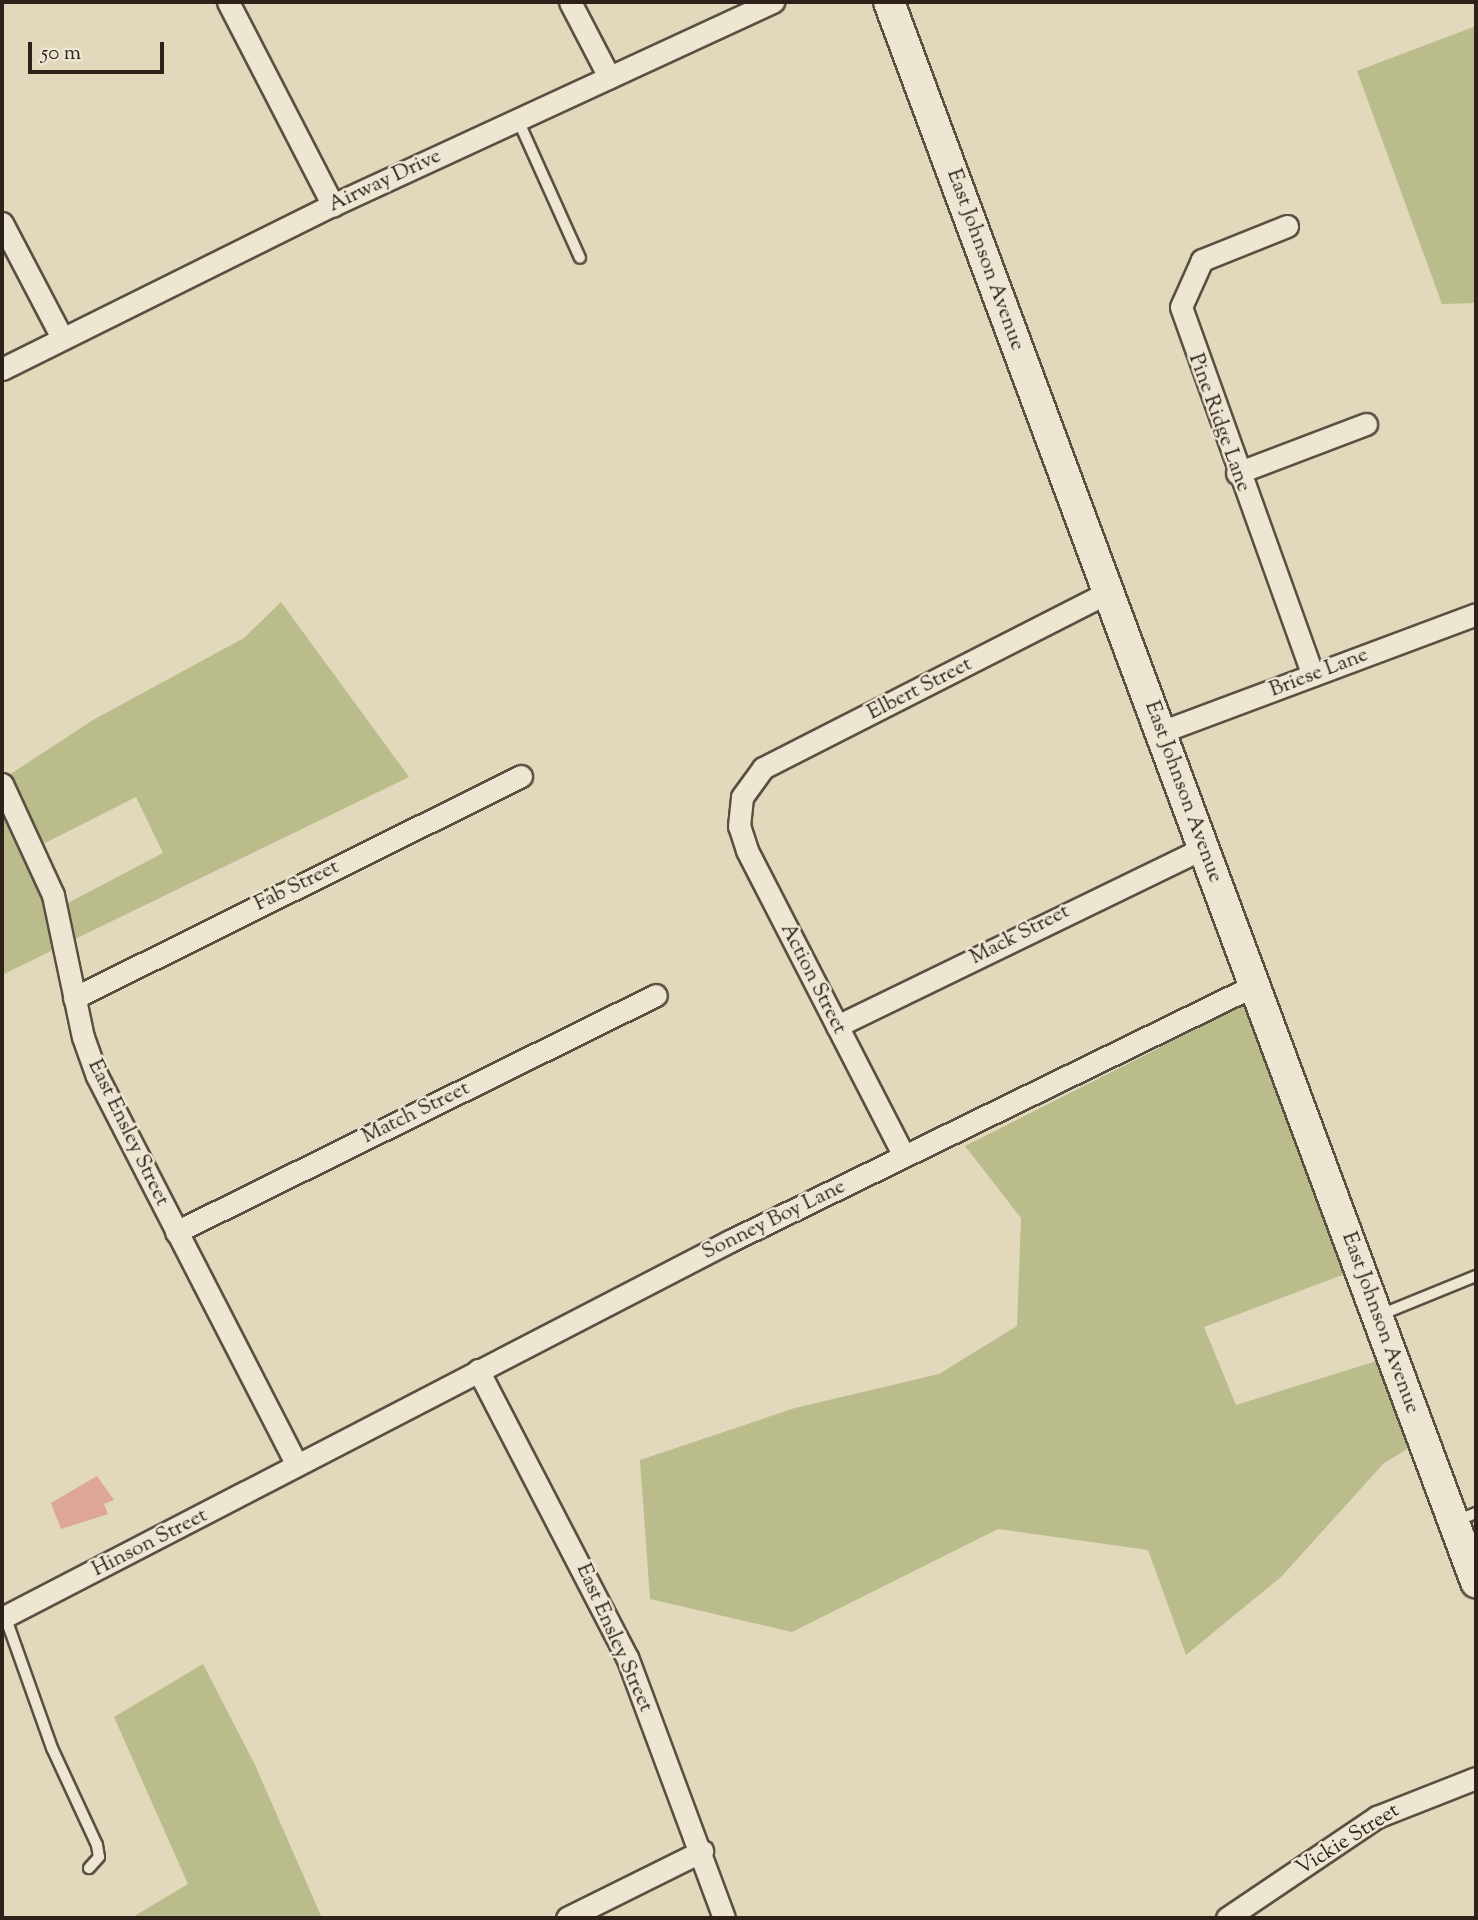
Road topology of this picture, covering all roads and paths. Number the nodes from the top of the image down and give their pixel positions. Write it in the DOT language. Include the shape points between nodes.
graph roads {
  1 [pos="228,2"];
  2 [pos="570,2"];
  3 [pos="773,2"];
  4 [pos="889,2"];
  5 [pos="609,77"];
  6 [pos="518,120"];
  7 [pos="333,205"];
  8 [pos="2,223"];
  9 [pos="1287,226"];
  10 [pos="580,258"];
  11 [pos="62,338"];
  12 [pos="2,369"];
  13 [pos="1366,424"];
  14 [pos="1237,473"];
  15 [pos="1109,592"];
  16 [pos="1476,614"];
  17 [pos="1313,675"];
  18 [pos="1161,732"];
  19 [pos="521,776"];
  20 [pos="2,785"];
  21 [pos="742,797"];
  22 [pos="1203,848"];
  23 [pos="1255,985"];
  24 [pos="656,995"];
  25 [pos="74,998"];
  26 [pos="838,1026"];
  27 [pos="904,1156"];
  28 [pos="176,1232"];
  29 [pos="1476,1276"];
  30 [pos="1378,1316"];
  31 [pos="478,1370"];
  32 [pos="297,1465"];
  33 [pos="1465,1518"];
  34 [pos="1476,1582"];
  35 [pos="3,1617"];
  36 [pos="1476,1778"];
  37 [pos="702,1851"];
  38 [pos="89,1868"];
  39 [pos="567,1918"];
  40 [pos="724,1918"];
  41 [pos="1227,1918"];
  1 -- 7 [label="street"];
  2 -- 5 [label="street"];
  3 -- 5 [label="street, Airway Drive"];
  4 -- 15 [label="main road, East Johnson Avenue"];
  5 -- 6 [label="street, Airway Drive"];
  6 -- 7 [label="street, Airway Drive"];
  6 -- 10 [label="lane"];
  7 -- 11 [label="street, Airway Drive"];
  8 -- 11 [label="street"];
  9 -- 14 [label="street, Pine Ridge Lane" via="1216,250 1183,290 1182,324"];
  11 -- 12 [label="street, Airway Drive"];
  13 -- 14 [label="street"];
  14 -- 17 [label="street, Pine Ridge Lane"];
  15 -- 18 [label="main road, East Johnson Avenue"];
  15 -- 21 [label="street, Elbert Street" via="763,768"];
  16 -- 17 [label="street, Briese Lane"];
  17 -- 18 [label="street, Briese Lane"];
  18 -- 22 [label="main road, East Johnson Avenue"];
  19 -- 25 [label="street, Fab Street"];
  20 -- 25 [label="street, East Ensley Street" via="53,895"];
  21 -- 26 [label="street, Action Street" via="739,826 747,850"];
  22 -- 23 [label="main road, East Johnson Avenue"];
  22 -- 26 [label="street, Mack Street"];
  23 -- 27 [label="street, Sonney Boy Lane"];
  23 -- 30 [label="main road, East Johnson Avenue"];
  24 -- 28 [label="street, Match Street"];
  25 -- 28 [label="street, East Ensley Street" via="97,1076"];
  26 -- 27 [label="street, Action Street"];
  27 -- 31 [label="street, Sonney Boy Lane"];
  28 -- 32 [label="street, East Ensley Street"];
  29 -- 30 [label="lane"];
  30 -- 33 [label="main road, East Johnson Avenue"];
  31 -- 32 [label="street, Sonney Boy Lane"];
  31 -- 37 [label="street, East Ensley Street" via="627,1657"];
  32 -- 35 [label="street, Hinson Street"];
  33 -- 34 [label="main road, East Johnson Avenue"];
  35 -- 38 [label="lane" via="52,1748 97,1845 99,1857"];
  36 -- 41 [label="street, Vickie Street" via="1377,1817"];
  37 -- 39 [label="street"];
  37 -- 40 [label="street, East Ensley Street"];
}
